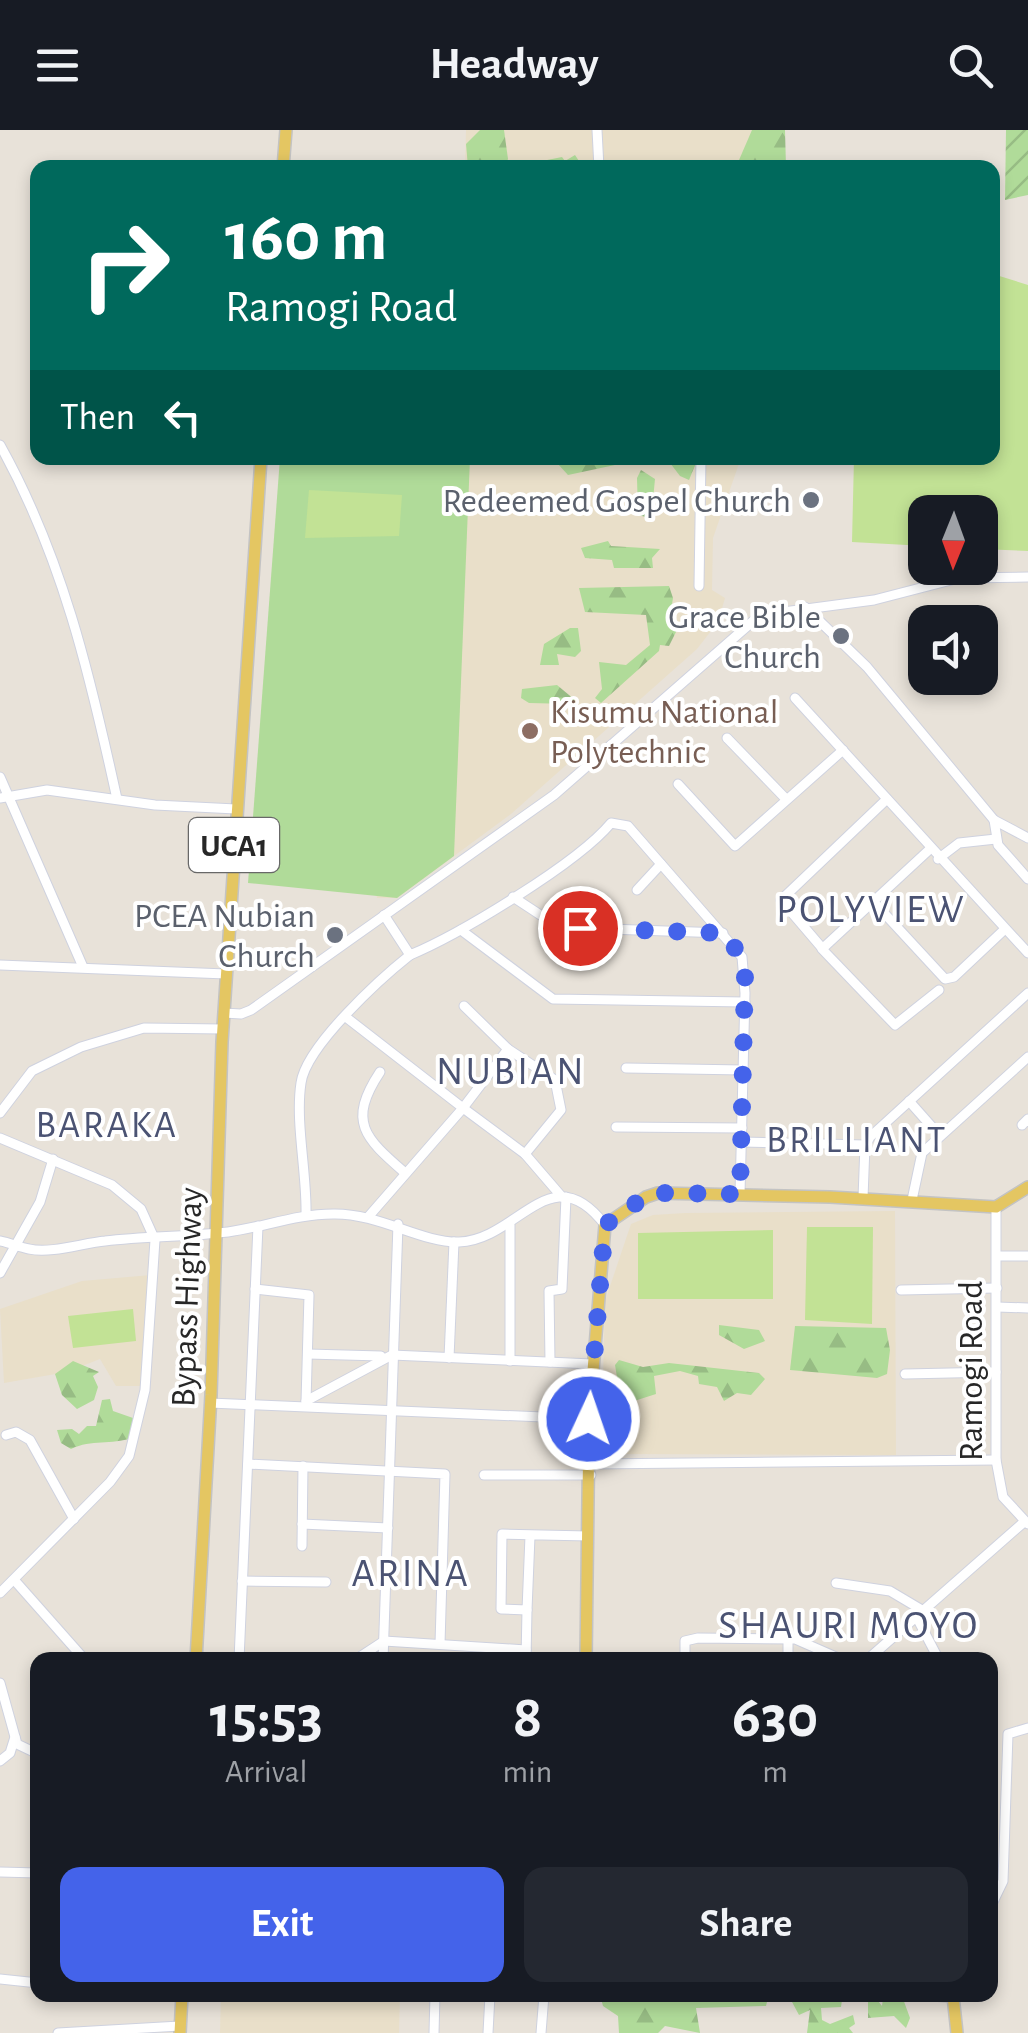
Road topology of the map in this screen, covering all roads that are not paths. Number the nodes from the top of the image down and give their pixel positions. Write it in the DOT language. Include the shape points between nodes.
graph roads {
  1 [pos="286,130"];
  2 [pos="597,130"];
  3 [pos="284,160"];
  4 [pos="599,160"];
  5 [pos="0,444"];
  6 [pos="261,465"];
  7 [pos="701,465"];
  8 [pos="1028,577"];
  9 [pos="699,586"];
  10 [pos="805,607"];
  11 [pos="795,698"];
  12 [pos="726,738"];
  13 [pos="843,750"];
  14 [pos="0,777"];
  15 [pos="678,784"];
  16 [pos="4,796"];
  17 [pos="785,798"];
  18 [pos="118,799"];
  19 [pos="886,799"];
  20 [pos="236,809"];
  21 [pos="994,820"];
  22 [pos="1028,838"];
  23 [pos="996,839"];
  24 [pos="930,849"];
  25 [pos="938,859"];
  26 [pos="661,864"];
  27 [pos="1028,879"];
  28 [pos="637,890"];
  29 [pos="513,897"];
  30 [pos="871,900"];
  31 [pos="384,916"];
  32 [pos="461,930"];
  33 [pos="1005,930"];
  34 [pos="723,933"];
  35 [pos="822,948"];
  36 [pos="1028,954"];
  37 [pos="410,955"];
  38 [pos="0,965"];
  39 [pos="82,967"];
  40 [pos="226,974"];
  41 [pos="939,990"];
  42 [pos="1028,993"];
  43 [pos="745,1002"];
  44 [pos="464,1006"];
  45 [pos="224,1013"];
  46 [pos="347,1018"];
  47 [pos="222,1029"];
  48 [pos="508,1048"];
  49 [pos="1028,1057"];
  50 [pos="626,1068"];
  51 [pos="744,1070"];
  52 [pos="380,1072"];
  53 [pos="908,1101"];
  54 [pos="462,1108"];
  55 [pos="0,1112"];
  56 [pos="616,1127"];
  57 [pos="742,1128"];
  58 [pos="940,1136"];
  59 [pos="0,1138"];
  60 [pos="742,1142"];
  61 [pos="865,1145"];
  62 [pos="525,1154"];
  63 [pos="53,1159"];
  64 [pos="404,1172"];
  65 [pos="1028,1187"];
  66 [pos="740,1194"];
  67 [pos="564,1197"];
  68 [pos="863,1198"];
  69 [pos="912,1200"];
  70 [pos="996,1207"];
  71 [pos="306,1214"];
  72 [pos="369,1216"];
  73 [pos="398,1224"];
  74 [pos="510,1225"];
  75 [pos="605,1225"];
  76 [pos="258,1226"];
  77 [pos="215,1233"];
  78 [pos="155,1240"];
  79 [pos="0,1241"];
  80 [pos="454,1242"];
  81 [pos="18,1244"];
  82 [pos="998,1256"];
  83 [pos="1028,1256"];
  84 [pos="0,1273"];
  85 [pos="998,1288"];
  86 [pos="256,1289"];
  87 [pos="901,1290"];
  88 [pos="997,1307"];
  89 [pos="1028,1308"];
  90 [pos="308,1354"];
  91 [pos="395,1354"];
  92 [pos="383,1356"];
  93 [pos="448,1358"];
  94 [pos="510,1361"];
  95 [pos="550,1362"];
  96 [pos="592,1364"];
  97 [pos="996,1372"];
  98 [pos="905,1374"];
  99 [pos="210,1404"];
  100 [pos="306,1406"];
  101 [pos="251,1407"];
  102 [pos="393,1414"];
  103 [pos="589,1419"];
  104 [pos="6,1435"];
  105 [pos="996,1460"];
  106 [pos="248,1464"];
  107 [pos="304,1466"];
  108 [pos="591,1469"];
  109 [pos="392,1470"];
  110 [pos="484,1475"];
  111 [pos="74,1519"];
  112 [pos="1026,1523"];
  113 [pos="302,1524"];
  114 [pos="388,1528"];
  115 [pos="530,1536"];
  116 [pos="588,1536"];
  117 [pos="302,1546"];
  118 [pos="242,1581"];
  119 [pos="16,1582"];
  120 [pos="326,1582"];
  121 [pos="836,1583"];
  122 [pos="0,1593"];
  123 [pos="527,1610"];
  124 [pos="919,1613"];
  125 [pos="788,1639"];
  126 [pos="384,1641"];
  127 [pos="440,1644"];
  128 [pos="77,1652"];
  129 [pos="196,1652"];
  130 [pos="239,1652"];
  131 [pos="367,1652"];
  132 [pos="383,1652"];
  133 [pos="503,1652"];
  134 [pos="526,1652"];
  135 [pos="586,1652"];
  136 [pos="686,1652"];
  137 [pos="788,1652"];
  138 [pos="822,1652"];
  139 [pos="876,1652"];
  140 [pos="936,1652"];
  141 [pos="0,1683"];
  142 [pos="1028,1728"];
  143 [pos="15,1737"];
  144 [pos="30,1751"];
  145 [pos="0,1761"];
  146 [pos="0,1872"];
  147 [pos="30,1873"];
  148 [pos="998,1891"];
  149 [pos="0,1978"];
  150 [pos="30,1982"];
  151 [pos="182,2002"];
  152 [pos="435,2002"];
  153 [pos="490,2002"];
  154 [pos="543,2002"];
  155 [pos="954,2002"];
  156 [pos="156,2030"];
  157 [pos="180,2030"];
  158 [pos="58,2033"];
  159 [pos="434,2033"];
  160 [pos="488,2033"];
  161 [pos="541,2033"];
  162 [pos="958,2033"];
  1 -- 3 [label="main road"];
  2 -- 4 [label="street"];
  5 -- 18 [label="street" via="53,555"];
  6 -- 20 [label="main road, Bypass Highway / UCA1"];
  7 -- 9 [label="street"];
  8 -- 10 [label="street" via="959,578 874,600"];
  10 -- 21 [label="street" via="867,667"];
  10 -- 31 [label="street" via="749,621 554,795"];
  11 -- 13 [label="street"];
  12 -- 17 [label="street"];
  13 -- 17 [label="street"];
  13 -- 19 [label="street"];
  14 -- 16 [label="street"];
  15 -- 17 [label="street" via="735,846"];
  16 -- 18 [label="street" via="47,790"];
  16 -- 39 [label="street"];
  18 -- 20 [label="street"];
  19 -- 24 [label="street"];
  19 -- 35 [label="street" via="781,900"];
  20 -- 40 [label="main road, Bypass Highway / UCA1"];
  21 -- 22 [label="street"];
  21 -- 23 [label="street"];
  23 -- 25 [label="street" via="959,843"];
  23 -- 27 [label="street"];
  24 -- 25 [label="street"];
  24 -- 30 [label="street"];
  25 -- 33 [label="street"];
  26 -- 28 [label="street"];
  26 -- 29 [label="street" via="617,822"];
  26 -- 34 [label="street"];
  29 -- 32 [label="street"];
  29 -- 34 [label="street" via="545,918 580,928"];
  30 -- 33 [label="street" via="945,979"];
  30 -- 35 [label="street"];
  31 -- 37 [label="street"];
  31 -- 45 [label="street" via="251,1010"];
  32 -- 37 [label="street"];
  32 -- 43 [label="street" via="552,999"];
  33 -- 36 [label="street"];
  34 -- 43 [label="street" via="742,957"];
  35 -- 41 [label="street" via="895,1025"];
  37 -- 46 [label="street"];
  38 -- 39 [label="street"];
  39 -- 40 [label="street"];
  40 -- 45 [label="main road, Bypass Highway / UCA1"];
  42 -- 53 [label="street"];
  43 -- 51 [label="street"];
  44 -- 48 [label="street"];
  45 -- 47 [label="main road, Bypass Highway / UCA1"];
  46 -- 54 [label="street"];
  46 -- 71 [label="street" via="301,1082"];
  47 -- 55 [label="street" via="144,1028 82,1047 32,1071"];
  47 -- 77 [label="main road, Bypass Highway / UCA1"];
  48 -- 54 [label="street"];
  48 -- 62 [label="street" via="555,1080 562,1097 561,1110"];
  49 -- 58 [label="street"];
  50 -- 51 [label="street"];
  51 -- 57 [label="street"];
  52 -- 64 [label="street" via="365,1096 362,1126"];
  53 -- 58 [label="street"];
  53 -- 61 [label="street"];
  54 -- 62 [label="street"];
  54 -- 64 [label="street"];
  56 -- 57 [label="street"];
  57 -- 60 [label="street"];
  58 -- 69 [label="street" via="919,1158"];
  59 -- 63 [label="street"];
  60 -- 61 [label="street"];
  60 -- 66 [label="street"];
  61 -- 68 [label="street"];
  62 -- 67 [label="street"];
  63 -- 78 [label="street" via="128,1197"];
  63 -- 81 [label="street"];
  64 -- 72 [label="street"];
  65 -- 70 [label="main road"];
  66 -- 68 [label="main road"];
  66 -- 75 [label="main road" via="658,1193"];
  67 -- 74 [label="street" via="531,1204"];
  67 -- 75 [label="street" via="580,1201"];
  67 -- 95 [label="street" via="562,1288 549,1291"];
  68 -- 69 [label="main road"];
  69 -- 70 [label="main road"];
  70 -- 82 [label="street, Ramogi Road"];
  71 -- 72 [label="street"];
  71 -- 76 [label="street"];
  72 -- 73 [label="street"];
  73 -- 80 [label="street"];
  73 -- 91 [label="street"];
  74 -- 80 [label="street" via="482,1239"];
  74 -- 94 [label="street"];
  75 -- 96 [label="main road"];
  76 -- 77 [label="street"];
  76 -- 86 [label="street"];
  77 -- 78 [label="street"];
  77 -- 99 [label="main road, Bypass Highway / UCA1"];
  78 -- 81 [label="street" via="34,1250"];
  78 -- 111 [label="street" via="145,1390 128,1456"];
  79 -- 81 [label="street"];
  80 -- 93 [label="street"];
  81 -- 84 [label="street"];
  82 -- 83 [label="street"];
  82 -- 85 [label="street, Ramogi Road"];
  85 -- 87 [label="street"];
  85 -- 88 [label="street, Ramogi Road"];
  86 -- 90 [label="street" via="309,1295"];
  86 -- 101 [label="street"];
  88 -- 89 [label="street"];
  88 -- 97 [label="street, Ramogi Road"];
  90 -- 92 [label="street"];
  90 -- 100 [label="street"];
  91 -- 92 [label="street"];
  91 -- 93 [label="street"];
  91 -- 102 [label="street"];
  92 -- 100 [label="street"];
  93 -- 94 [label="street"];
  94 -- 95 [label="street"];
  95 -- 96 [label="street"];
  96 -- 103 [label="main road"];
  97 -- 98 [label="street"];
  97 -- 105 [label="street, Ramogi Road"];
  99 -- 101 [label="street"];
  99 -- 129 [label="main road, Bypass Highway / UCA1"];
  100 -- 101 [label="street"];
  100 -- 102 [label="street"];
  101 -- 106 [label="street"];
  102 -- 103 [label="street"];
  102 -- 109 [label="street"];
  103 -- 108 [label="main road"];
  104 -- 111 [label="street" via="30,1440"];
  105 -- 108 [label="street"];
  105 -- 112 [label="street, Ramogi Road" via="1003,1498"];
  106 -- 107 [label="street"];
  106 -- 118 [label="street"];
  107 -- 109 [label="street"];
  107 -- 113 [label="street"];
  108 -- 110 [label="street"];
  108 -- 116 [label="main road"];
  109 -- 114 [label="street"];
  109 -- 127 [label="street" via="445,1474"];
  111 -- 119 [label="street"];
  112 -- 124 [label="street"];
  113 -- 114 [label="street"];
  113 -- 117 [label="street"];
  114 -- 126 [label="street"];
  115 -- 116 [label="street"];
  115 -- 123 [label="street"];
  115 -- 123 [label="street" via="500,1538 498,1605"];
  116 -- 135 [label="main road"];
  118 -- 120 [label="street"];
  118 -- 130 [label="street"];
  119 -- 122 [label="street"];
  119 -- 128 [label="street"];
  121 -- 124 [label="street" via="890,1591"];
  123 -- 134 [label="street"];
  124 -- 139 [label="street"];
  124 -- 140 [label="street"];
  125 -- 136 [label="street" via="688,1639"];
  125 -- 137 [label="street"];
  125 -- 138 [label="street"];
  126 -- 127 [label="street"];
  126 -- 131 [label="street"];
  126 -- 132 [label="street"];
  127 -- 133 [label="street"];
  141 -- 143 [label="street"];
  142 -- 148 [label="street" via="1008,1734"];
  143 -- 144 [label="street"];
  143 -- 145 [label="street"];
  146 -- 147 [label="street"];
  149 -- 150 [label="street"];
  151 -- 157 [label="main road"];
  152 -- 159 [label="street"];
  153 -- 160 [label="street"];
  154 -- 161 [label="street"];
  155 -- 162 [label="main road"];
  156 -- 157 [label="street"];
  156 -- 158 [label="street"];
}
